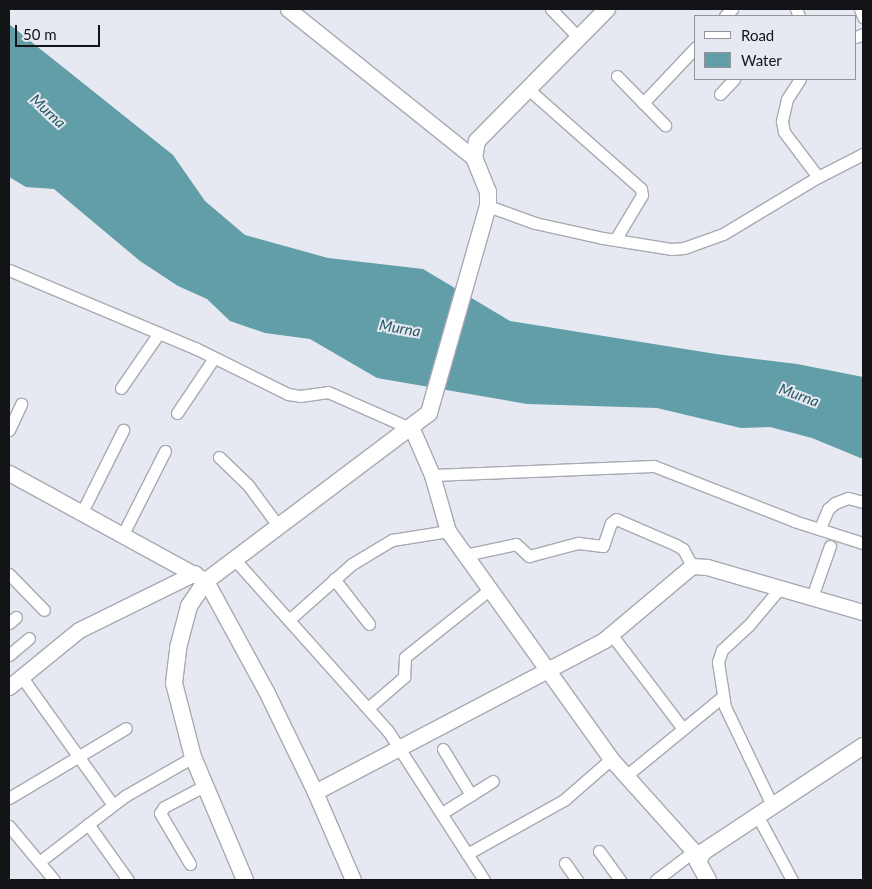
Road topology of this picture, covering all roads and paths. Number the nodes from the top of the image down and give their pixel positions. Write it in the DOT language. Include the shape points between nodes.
graph roads {
  1 [pos="288,9"];
  2 [pos="551,9"];
  3 [pos="607,9"];
  4 [pos="860,9"];
  5 [pos="863,17"];
  6 [pos="580,38"];
  7 [pos="694,49"];
  8 [pos="617,76"];
  9 [pos="733,80"];
  10 [pos="799,80"];
  11 [pos="527,88"];
  12 [pos="720,94"];
  13 [pos="643,103"];
  14 [pos="665,125"];
  15 [pos="863,154"];
  16 [pos="474,158"];
  17 [pos="818,177"];
  18 [pos="488,206"];
  19 [pos="615,240"];
  20 [pos="9,270"];
  21 [pos="160,333"];
  22 [pos="214,358"];
  23 [pos="121,388"];
  24 [pos="20,404"];
  25 [pos="177,413"];
  26 [pos="412,428"];
  27 [pos="9,430"];
  28 [pos="123,430"];
  29 [pos="165,451"];
  30 [pos="219,457"];
  31 [pos="9,473"];
  32 [pos="432,475"];
  33 [pos="863,502"];
  34 [pos="82,512"];
  35 [pos="279,527"];
  36 [pos="820,528"];
  37 [pos="448,531"];
  38 [pos="122,534"];
  39 [pos="863,543"];
  40 [pos="830,546"];
  41 [pos="465,555"];
  42 [pos="235,560"];
  43 [pos="692,566"];
  44 [pos="9,574"];
  45 [pos="201,577"];
  46 [pos="334,579"];
  47 [pos="780,588"];
  48 [pos="489,590"];
  49 [pos="812,597"];
  50 [pos="44,610"];
  51 [pos="863,612"];
  52 [pos="290,619"];
  53 [pos="369,624"];
  54 [pos="611,634"];
  55 [pos="29,638"];
  56 [pos="9,655"];
  57 [pos="546,669"];
  58 [pos="21,676"];
  59 [pos="9,687"];
  60 [pos="722,697"];
  61 [pos="368,708"];
  62 [pos="126,728"];
  63 [pos="683,729"];
  64 [pos="863,746"];
  65 [pos="401,748"];
  66 [pos="443,749"];
  67 [pos="78,755"];
  68 [pos="193,757"];
  69 [pos="611,759"];
  70 [pos="627,775"];
  71 [pos="493,781"];
  72 [pos="204,786"];
  73 [pos="315,792"];
  74 [pos="471,795"];
  75 [pos="9,798"];
  76 [pos="113,805"];
  77 [pos="772,805"];
  78 [pos="442,813"];
  79 [pos="756,814"];
  80 [pos="88,824"];
  81 [pos="9,826"];
  82 [pos="599,851"];
  83 [pos="467,854"];
  84 [pos="696,854"];
  85 [pos="39,862"];
  86 [pos="190,864"];
  87 [pos="565,864"];
  88 [pos="54,880"];
  89 [pos="128,880"];
  90 [pos="245,880"];
  91 [pos="353,880"];
  92 [pos="484,880"];
  93 [pos="577,880"];
  94 [pos="620,880"];
  95 [pos="656,880"];
  96 [pos="708,880"];
  97 [pos="792,880"];
  1 -- 16 [label="street"];
  2 -- 6 [label="street"];
  3 -- 6 [label="main road"];
  4 -- 5 [label="street"];
  6 -- 11 [label="main road"];
  7 -- 13 [label="street"];
  8 -- 13 [label="street"];
  9 -- 12 [label="street"];
  10 -- 17 [label="street" via="787,99 782,121 784,132"];
  11 -- 16 [label="main road" via="482,134 474,148"];
  11 -- 19 [label="street" via="642,189 642,195"];
  13 -- 14 [label="street"];
  15 -- 17 [label="street"];
  16 -- 18 [label="main road" via="488,192"];
  17 -- 19 [label="street" via="723,234 698,244 672,249"];
  18 -- 19 [label="street" via="535,223"];
  18 -- 26 [label="main road" via="429,413"];
  20 -- 21 [label="street"];
  21 -- 22 [label="street"];
  21 -- 23 [label="street"];
  22 -- 25 [label="street"];
  22 -- 26 [label="street" via="288,394 300,396 328,392"];
  24 -- 27 [label="street"];
  26 -- 32 [label="street"];
  26 -- 35 [label="main road"];
  28 -- 34 [label="street"];
  29 -- 38 [label="street"];
  30 -- 35 [label="street" via="248,485"];
  31 -- 34 [label="street"];
  32 -- 36 [label="street" via="654,466"];
  32 -- 37 [label="street"];
  33 -- 36 [label="street" via="848,498 835,503 828,509"];
  34 -- 38 [label="street"];
  35 -- 42 [label="main road"];
  36 -- 39 [label="street"];
  37 -- 41 [label="street"];
  37 -- 46 [label="street" via="392,540"];
  38 -- 45 [label="street"];
  40 -- 49 [label="street"];
  41 -- 43 [label="street" via="516,544 529,556 578,543 602,546 611,523 616,519 683,549"];
  41 -- 48 [label="street"];
  42 -- 45 [label="main road"];
  42 -- 52 [label="street"];
  43 -- 47 [label="street" via="707,567"];
  43 -- 54 [label="street"];
  44 -- 50 [label="street"];
  45 -- 58 [label="street" via="79,630"];
  45 -- 68 [label="main road" via="189,606 174,668 174,683"];
  45 -- 73 [label="street" via="266,691"];
  46 -- 52 [label="street"];
  46 -- 53 [label="street"];
  47 -- 49 [label="street"];
  47 -- 60 [label="street" via="719,655"];
  48 -- 57 [label="street"];
  48 -- 61 [label="street" via="408,654 404,660 404,677"];
  49 -- 51 [label="street"];
  52 -- 61 [label="street"];
  54 -- 57 [label="street"];
  54 -- 63 [label="street"];
  55 -- 56 [label="street"];
  57 -- 65 [label="street"];
  57 -- 69 [label="street"];
  58 -- 59 [label="street"];
  58 -- 67 [label="street"];
  60 -- 63 [label="street"];
  60 -- 77 [label="street"];
  61 -- 65 [label="street"];
  62 -- 67 [label="street"];
  63 -- 70 [label="street"];
  64 -- 77 [label="main road"];
  65 -- 73 [label="street"];
  65 -- 78 [label="street"];
  66 -- 74 [label="street"];
  67 -- 75 [label="street"];
  67 -- 76 [label="street"];
  68 -- 72 [label="main road"];
  68 -- 76 [label="street" via="156,775"];
  69 -- 70 [label="street"];
  69 -- 83 [label="street" via="564,800"];
  70 -- 84 [label="street"];
  71 -- 74 [label="street"];
  72 -- 86 [label="street" via="164,807 160,813"];
  72 -- 90 [label="main road"];
  73 -- 91 [label="street"];
  74 -- 78 [label="street"];
  76 -- 80 [label="street"];
  77 -- 79 [label="main road"];
  78 -- 83 [label="street"];
  79 -- 84 [label="main road"];
  79 -- 97 [label="street"];
  80 -- 85 [label="street"];
  80 -- 89 [label="street"];
  81 -- 85 [label="street"];
  82 -- 94 [label="street"];
  83 -- 92 [label="street"];
  84 -- 95 [label="street"];
  84 -- 96 [label="main road"];
  85 -- 88 [label="street"];
  87 -- 93 [label="street"];
}
